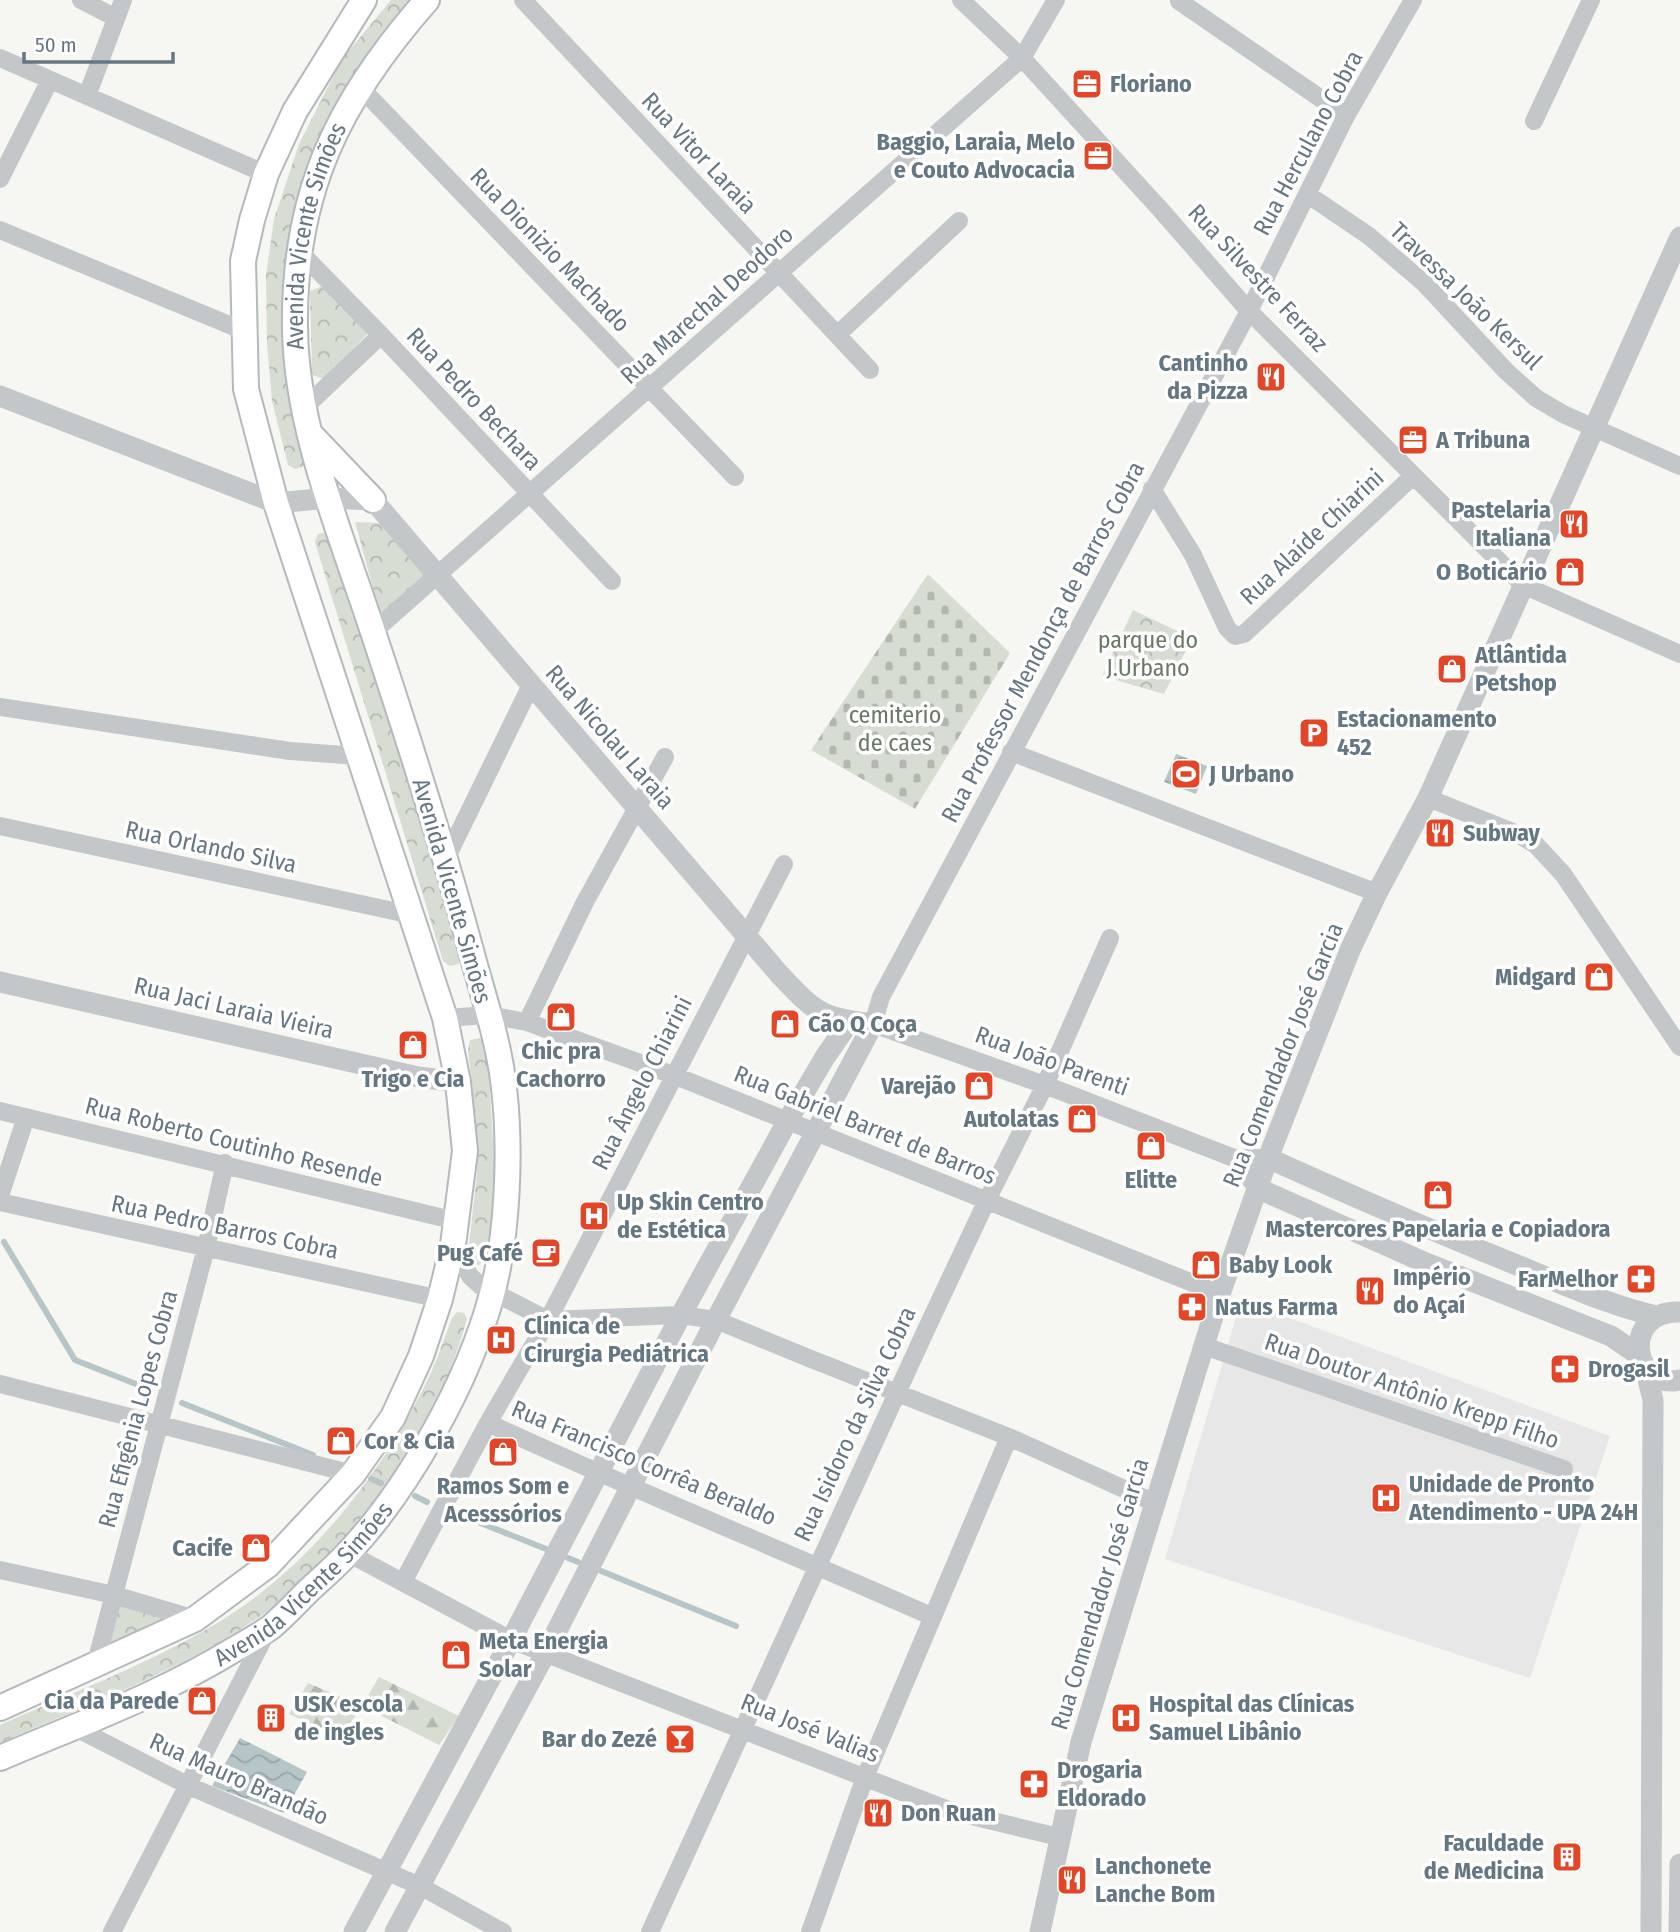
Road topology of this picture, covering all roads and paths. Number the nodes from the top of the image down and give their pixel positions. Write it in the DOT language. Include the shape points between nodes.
graph roads {
  1 [pos="81,0"];
  2 [pos="122,0"];
  3 [pos="364,0"];
  4 [pos="427,0"];
  5 [pos="523,0"];
  6 [pos="961,0"];
  7 [pos="1055,0"];
  8 [pos="1413,0"];
  9 [pos="1591,0"];
  10 [pos="1179,1"];
  11 [pos="116,18"];
  12 [pos="0,58"];
  13 [pos="1022,58"];
  14 [pos="50,80"];
  15 [pos="359,86"];
  16 [pos="87,96"];
  17 [pos="1346,116"];
  18 [pos="1534,121"];
  19 [pos="266,174"];
  20 [pos="0,179"];
  21 [pos="1307,194"];
  22 [pos="959,222"];
  23 [pos="0,230"];
  24 [pos="1677,249"];
  25 [pos="299,251"];
  26 [pos="779,273"];
  27 [pos="1249,311"];
  28 [pos="244,331"];
  29 [pos="381,335"];
  30 [pos="837,335"];
  31 [pos="870,370"];
  32 [pos="649,388"];
  33 [pos="0,396"];
  34 [pos="304,408"];
  35 [pos="1594,427"];
  36 [pos="309,433"];
  37 [pos="1680,466"];
  38 [pos="1413,476"];
  39 [pos="735,477"];
  40 [pos="1152,489"];
  41 [pos="530,494"];
  42 [pos="329,498"];
  43 [pos="373,500"];
  44 [pos="276,503"];
  45 [pos="437,575"];
  46 [pos="612,581"];
  47 [pos="1523,585"];
  48 [pos="373,632"];
  49 [pos="1680,654"];
  50 [pos="531,685"];
  51 [pos="1,713"];
  52 [pos="1011,752"];
  53 [pos="358,755"];
  54 [pos="666,757"];
  55 [pos="1428,798"];
  56 [pos="637,809"];
  57 [pos="0,827"];
  58 [pos="446,859"];
  59 [pos="784,864"];
  60 [pos="1377,893"];
  61 [pos="412,915"];
  62 [pos="746,934"];
  63 [pos="1110,938"];
  64 [pos="0,982"];
  65 [pos="881,997"];
  66 [pos="488,1015"];
  67 [pos="445,1018"];
  68 [pos="850,1021"];
  69 [pos="527,1022"];
  70 [pos="873,1024"];
  71 [pos="1680,1047"];
  72 [pos="673,1075"];
  73 [pos="458,1082"];
  74 [pos="1045,1084"];
  75 [pos="0,1111"];
  76 [pos="26,1117"];
  77 [pos="788,1120"];
  78 [pos="815,1131"];
  79 [pos="1234,1158"];
  80 [pos="1268,1158"];
  81 [pos="225,1163"];
  82 [pos="1258,1188"];
  83 [pos="0,1196"];
  84 [pos="987,1200"];
  85 [pos="0,1202"];
  86 [pos="454,1233"];
  87 [pos="206,1248"];
  88 [pos="492,1294"];
  89 [pos="1220,1294"];
  90 [pos="440,1299"];
  91 [pos="1680,1312"];
  92 [pos="681,1315"];
  93 [pos="1656,1316"];
  94 [pos="548,1320"];
  95 [pos="716,1320"];
  96 [pos="1204,1346"];
  97 [pos="1643,1361"];
  98 [pos="1680,1380"];
  99 [pos="0,1384"];
  100 [pos="897,1392"];
  101 [pos="488,1423"];
  102 [pos="159,1425"];
  103 [pos="1009,1437"];
  104 [pos="1564,1469"];
  105 [pos="353,1474"];
  106 [pos="599,1474"];
  107 [pos="630,1486"];
  108 [pos="1155,1503"];
  109 [pos="348,1553"];
  110 [pos="818,1565"];
  111 [pos="0,1570"];
  112 [pos="403,1582"];
  113 [pos="114,1595"];
  114 [pos="933,1617"];
  115 [pos="195,1619"];
  116 [pos="269,1628"];
  117 [pos="512,1640"];
  118 [pos="546,1652"];
  119 [pos="96,1666"];
  120 [pos="0,1708"];
  121 [pos="74,1727"];
  122 [pos="743,1728"];
  123 [pos="0,1758"];
  124 [pos="866,1777"];
  125 [pos="189,1786"];
  126 [pos="417,1812"];
  127 [pos="452,1827"];
  128 [pos="1059,1837"];
  129 [pos="1680,1864"];
  130 [pos="386,1871"];
  131 [pos="420,1886"];
  132 [pos="112,1932"];
  133 [pos="354,1932"];
  134 [pos="395,1932"];
  135 [pos="503,1932"];
  136 [pos="650,1932"];
  137 [pos="810,1932"];
  138 [pos="1040,1932"];
  139 [pos="1651,1932"];
  140 [pos="1679,1932"];
  1 -- 11 [label="street"];
  2 -- 11 [label="street"];
  3 -- 19 [label="main road, Avenida Vicente Simões" via="295,111"];
  4 -- 15 [label="main road, Avenida Vicente Simões"];
  5 -- 26 [label="street, Rua Vitor Laraia"];
  6 -- 13 [label="street, Rua Silvestre Ferraz"];
  7 -- 13 [label="street, Rua Marechal Deodoro"];
  8 -- 17 [label="street, Rua Herculano Cobra"];
  9 -- 18 [label="street"];
  10 -- 17 [label="street"];
  11 -- 16 [label="street"];
  12 -- 14 [label="street"];
  13 -- 26 [label="street, Rua Marechal Deodoro"];
  13 -- 27 [label="street, Rua Silvestre Ferraz"];
  14 -- 16 [label="street"];
  14 -- 20 [label="street"];
  15 -- 25 [label="main road, Avenida Vicente Simões" via="313,184"];
  15 -- 32 [label="street, Rua Dionizio Machado"];
  16 -- 19 [label="street"];
  17 -- 21 [label="street, Rua Herculano Cobra"];
  19 -- 28 [label="main road, Avenida Vicente Simões" via="243,261"];
  21 -- 27 [label="street, Rua Herculano Cobra"];
  21 -- 35 [label="street, Travessa João Kersul" via="1369,236 1425,284 1536,398"];
  22 -- 30 [label="street"];
  23 -- 28 [label="street"];
  24 -- 35 [label="street, Rua Comendador José Garcia"];
  25 -- 29 [label="street, Rua Pedro Bechara"];
  25 -- 34 [label="main road, Avenida Vicente Simões" via="295,330"];
  26 -- 30 [label="street, Rua Vitor Laraia"];
  26 -- 32 [label="street, Rua Marechal Deodoro"];
  27 -- 38 [label="street, Rua Silvestre Ferraz"];
  27 -- 40 [label="street, Rua Professor Mendonça de Barros Cobra"];
  28 -- 44 [label="main road, Avenida Vicente Simões" via="246,389"];
  29 -- 34 [label="street"];
  29 -- 41 [label="street, Rua Pedro Bechara"];
  30 -- 31 [label="street, Rua Vitor Laraia"];
  32 -- 39 [label="street, Rua Dionizio Machado"];
  32 -- 41 [label="street, Rua Marechal Deodoro"];
  33 -- 44 [label="street"];
  34 -- 36 [label="main road, Avenida Vicente Simões"];
  35 -- 37 [label="street, Travessa João Kersul"];
  35 -- 47 [label="street, Rua Comendador José Garcia"];
  36 -- 42 [label="main road, Avenida Vicente Simões"];
  36 -- 43 [label="main road"];
  38 -- 40 [label="street, Rua Alaíde Chiarini" via="1244,634 1235,636"];
  38 -- 47 [label="street, Rua Silvestre Ferraz"];
  40 -- 52 [label="street, Rua Professor Mendonça de Barros Cobra"];
  41 -- 45 [label="street, Rua Marechal Deodoro"];
  41 -- 46 [label="street, Rua Pedro Bechara"];
  42 -- 43 [label="street"];
  42 -- 44 [label="street"];
  42 -- 48 [label="main road, Avenida Vicente Simões"];
  43 -- 45 [label="street, Rua Nicolau Laraia"];
  44 -- 53 [label="main road, Avenida Vicente Simões"];
  45 -- 48 [label="street, Rua Marechal Deodoro"];
  45 -- 50 [label="street, Rua Nicolau Laraia"];
  47 -- 49 [label="street"];
  47 -- 55 [label="street, Rua Comendador José Garcia"];
  48 -- 58 [label="main road, Avenida Vicente Simões"];
  50 -- 56 [label="street, Rua Nicolau Laraia"];
  50 -- 58 [label="street"];
  51 -- 53 [label="street" via="290,751"];
  52 -- 60 [label="street"];
  52 -- 65 [label="street, Rua Professor Mendonça de Barros Cobra"];
  53 -- 61 [label="main road, Avenida Vicente Simões"];
  54 -- 56 [label="street"];
  55 -- 60 [label="street, Rua Comendador José Garcia"];
  55 -- 71 [label="street" via="1536,845 1563,874"];
  56 -- 62 [label="street, Rua Nicolau Laraia"];
  56 -- 69 [label="street" via="585,902"];
  57 -- 61 [label="street, Rua Orlando Silva"];
  58 -- 66 [label="main road, Avenida Vicente Simões"];
  59 -- 62 [label="street, Rua Ângelo Chiarini"];
  60 -- 80 [label="street, Rua Comendador José Garcia"];
  61 -- 67 [label="main road, Avenida Vicente Simões"];
  62 -- 68 [label="street, Rua Nicolau Laraia" via="810,1006"];
  62 -- 72 [label="street, Rua Ângelo Chiarini"];
  63 -- 74 [label="street, Rua Isidoro da Silva Cobra"];
  64 -- 73 [label="street, Rua Jaci Laraia Vieira" via="418,1077"];
  65 -- 68 [label="street, Rua Professor Mendonça de Barros Cobra"];
  65 -- 70 [label="street, Rua Professor Mendonça de Barros Cobra"];
  66 -- 67 [label="street, Rua Gabriel Barret de Barros"];
  66 -- 69 [label="street, Rua Gabriel Barret de Barros"];
  66 -- 88 [label="main road, Avenida Vicente Simões" via="504,1088 508,1148 503,1229"];
  67 -- 73 [label="main road, Avenida Vicente Simões"];
  68 -- 70 [label="street, Rua João Parenti"];
  68 -- 77 [label="street"];
  69 -- 72 [label="street, Rua Gabriel Barret de Barros"];
  70 -- 74 [label="street, Rua João Parenti"];
  70 -- 78 [label="street"];
  72 -- 77 [label="street, Rua Gabriel Barret de Barros"];
  72 -- 94 [label="street, Rua Ângelo Chiarini"];
  73 -- 86 [label="main road, Avenida Vicente Simões" via="465,1151"];
  74 -- 79 [label="street, Rua João Parenti"];
  74 -- 84 [label="street, Rua Isidoro da Silva Cobra"];
  75 -- 76 [label="street, Rua Roberto Coutinho Resende"];
  76 -- 81 [label="street, Rua Roberto Coutinho Resende"];
  76 -- 83 [label="street"];
  77 -- 78 [label="street, Rua Gabriel Barret de Barros"];
  77 -- 92 [label="street"];
  78 -- 84 [label="street, Rua Gabriel Barret de Barros"];
  78 -- 95 [label="street"];
  79 -- 80 [label="street, Rua João Parenti"];
  79 -- 82 [label="street, Rua João Parenti"];
  80 -- 82 [label="street, Rua Comendador José Garcia"];
  80 -- 93 [label="street" via="1545,1277 1622,1308"];
  81 -- 86 [label="street, Rua Roberto Coutinho Resende"];
  81 -- 87 [label="street, Rua Efigênia Lopes Cobra"];
  82 -- 89 [label="street, Rua Comendador José Garcia"];
  82 -- 97 [label="street" via="1426,1263 1611,1336"];
  84 -- 89 [label="street, Rua Gabriel Barret de Barros"];
  84 -- 100 [label="street, Rua Isidoro da Silva Cobra"];
  85 -- 87 [label="street, Rua Pedro Barros Cobra"];
  86 -- 88 [label="street" via="470,1276"];
  86 -- 90 [label="main road, Avenida Vicente Simões"];
  87 -- 90 [label="street, Rua Pedro Barros Cobra"];
  87 -- 102 [label="street, Rua Efigênia Lopes Cobra"];
  88 -- 94 [label="street"];
  88 -- 109 [label="main road, Avenida Vicente Simões" via="466,1367 429,1439 396,1493"];
  89 -- 96 [label="street, Rua Comendador José Garcia"];
  90 -- 105 [label="main road, Avenida Vicente Simões" via="393,1417"];
  91 -- 93 [label="street"];
  92 -- 94 [label="street"];
  92 -- 95 [label="street"];
  92 -- 106 [label="street"];
  93 -- 97 [label="street" via="1641,1333"];
  94 -- 101 [label="street, Rua Ângelo Chiarini"];
  95 -- 100 [label="street"];
  95 -- 107 [label="street"];
  96 -- 104 [label="street, Rua Doutor Antônio Krepp Filho"];
  96 -- 108 [label="street, Rua Comendador José Garcia"];
  97 -- 98 [label="street" via="1664,1380"];
  97 -- 139 [label="street" via="1653,1400"];
  99 -- 102 [label="street"];
  100 -- 103 [label="street"];
  100 -- 110 [label="street, Rua Isidoro da Silva Cobra"];
  101 -- 106 [label="street, Rua Francisco Corrêa Beraldo"];
  101 -- 112 [label="street, Rua Ângelo Chiarini"];
  102 -- 105 [label="street"];
  102 -- 113 [label="street, Rua Efigênia Lopes Cobra"];
  103 -- 108 [label="street"];
  103 -- 114 [label="street"];
  105 -- 115 [label="main road, Avenida Vicente Simões" via="268,1565"];
  106 -- 107 [label="street, Rua Francisco Corrêa Beraldo"];
  106 -- 117 [label="street"];
  107 -- 110 [label="street, Rua Francisco Corrêa Beraldo"];
  107 -- 118 [label="street"];
  108 -- 128 [label="street, Rua Comendador José Garcia" via="1081,1742"];
  109 -- 112 [label="street, Rua José Valias"];
  109 -- 116 [label="main road, Avenida Vicente Simões"];
  110 -- 114 [label="street, Rua Francisco Corrêa Beraldo"];
  110 -- 122 [label="street, Rua Isidoro da Silva Cobra"];
  111 -- 113 [label="street"];
  112 -- 117 [label="street, Rua José Valias"];
  113 -- 115 [label="street"];
  113 -- 119 [label="street, Rua Efigênia Lopes Cobra"];
  114 -- 124 [label="street"];
  115 -- 119 [label="main road, Avenida Vicente Simões"];
  116 -- 121 [label="main road, Avenida Vicente Simões" via="195,1674"];
  116 -- 125 [label="street"];
  117 -- 118 [label="street, Rua José Valias"];
  117 -- 126 [label="street"];
  118 -- 122 [label="street, Rua José Valias"];
  118 -- 127 [label="street"];
  119 -- 120 [label="main road, Avenida Vicente Simões"];
  121 -- 123 [label="main road, Avenida Vicente Simões"];
  121 -- 125 [label="street, Rua Mauro Brandão"];
  122 -- 124 [label="street, Rua José Valias"];
  122 -- 136 [label="street, Rua Isidoro da Silva Cobra"];
  124 -- 128 [label="street, Rua José Valias" via="951,1811"];
  124 -- 137 [label="street"];
  125 -- 130 [label="street, Rua Mauro Brandão"];
  125 -- 132 [label="street"];
  126 -- 127 [label="street"];
  126 -- 130 [label="street"];
  127 -- 131 [label="street"];
  128 -- 138 [label="street, Rua Comendador José Garcia"];
  129 -- 140 [label="street"];
  130 -- 131 [label="street, Rua Mauro Brandão"];
  130 -- 133 [label="street"];
  131 -- 134 [label="street"];
  131 -- 135 [label="street, Rua Mauro Brandão"];
}
